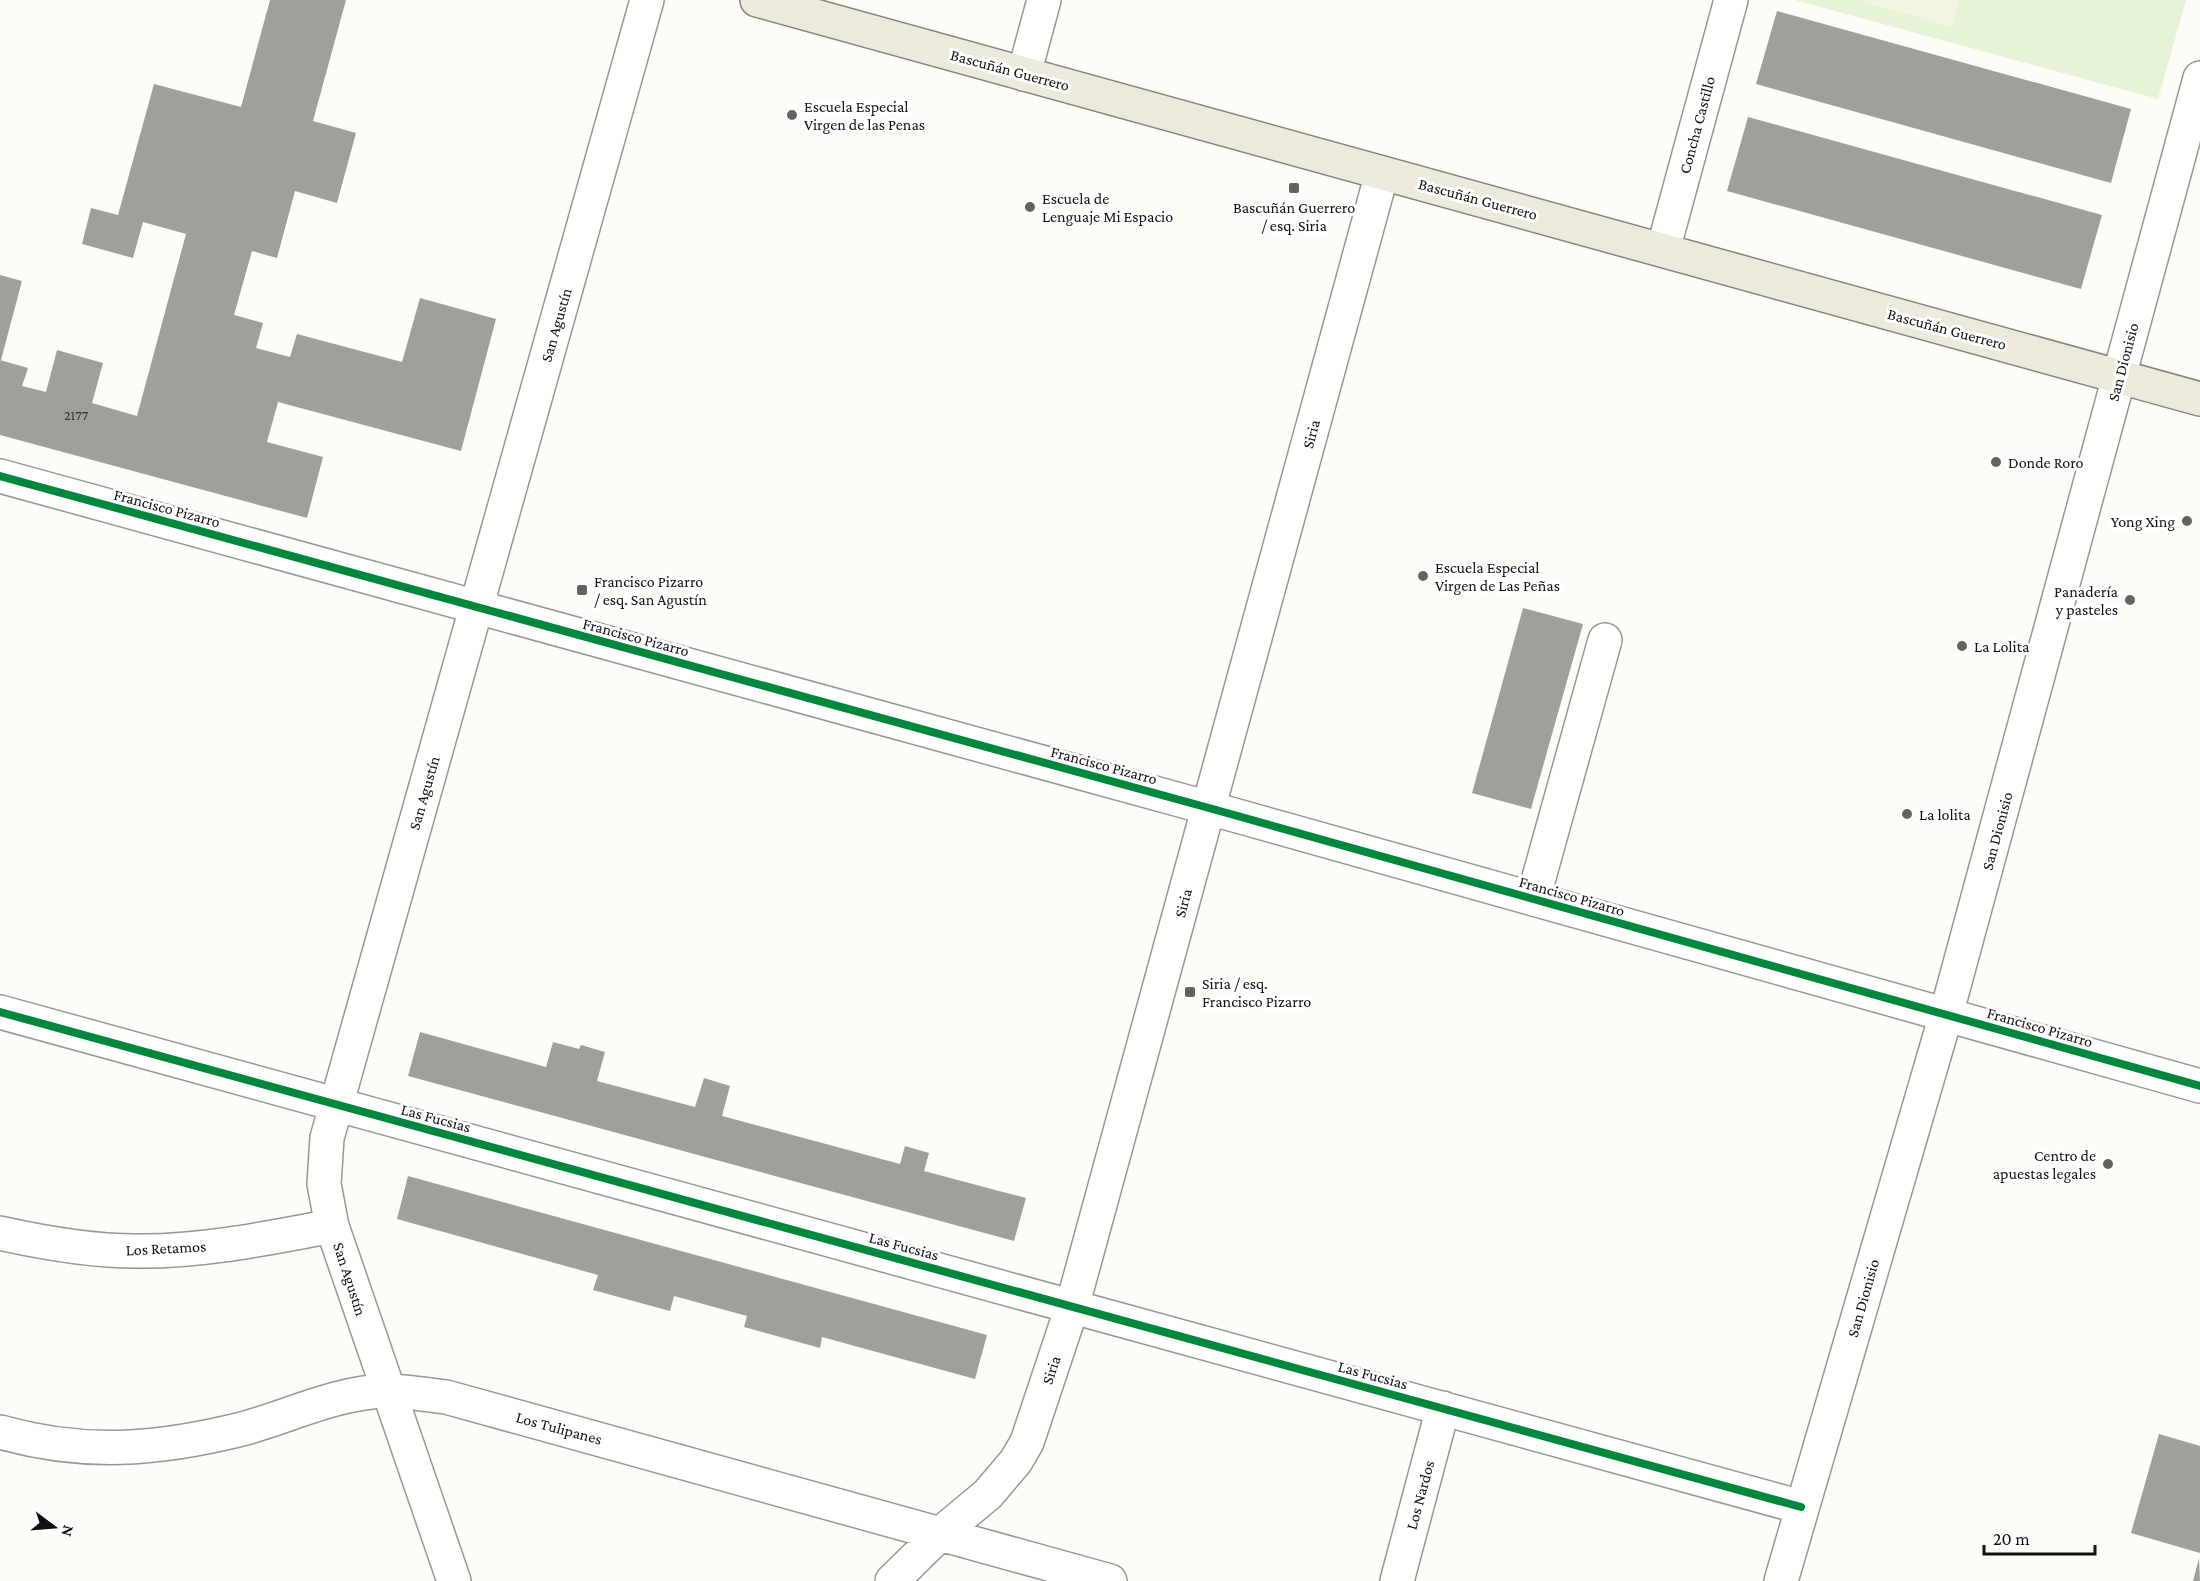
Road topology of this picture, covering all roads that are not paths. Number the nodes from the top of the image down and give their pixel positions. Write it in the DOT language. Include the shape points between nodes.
graph roads {
  1 [pos="647,0"];
  2 [pos="757,0"];
  3 [pos="1044,0"];
  4 [pos="1731,0"];
  5 [pos="1024,74"];
  6 [pos="2200,78"];
  7 [pos="2188,165"];
  8 [pos="1382,173"];
  9 [pos="1663,250"];
  10 [pos="2118,376"];
  11 [pos="2200,399"];
  12 [pos="0,476"];
  13 [pos="476,607"];
  14 [pos="1605,640"];
  15 [pos="1209,808"];
  16 [pos="1533,899"];
  17 [pos="0,1012"];
  18 [pos="1946,1015"];
  19 [pos="2200,1086"];
  20 [pos="337,1104"];
  21 [pos="332,1226"];
  22 [pos="0,1233"];
  23 [pos="1072,1307"];
  24 [pos="388,1391"];
  25 [pos="1443,1408"];
  26 [pos="0,1432"];
  27 [pos="1801,1507"];
  28 [pos="940,1534"];
  29 [pos="454,1581"];
  30 [pos="892,1581"];
  31 [pos="1110,1581"];
  32 [pos="1397,1581"];
  33 [pos="1781,1581"];
  1 -- 13 [label="street, San Agustín"];
  2 -- 5 [label="main road, Bascuñán Guerrero"];
  3 -- 5 [label="street"];
  4 -- 9 [label="street, Concha Castillo"];
  5 -- 8 [label="main road, Bascuñán Guerrero"];
  6 -- 7 [label="street, San Dionisio"];
  7 -- 10 [label="street, San Dionisio"];
  8 -- 9 [label="main road, Bascuñán Guerrero"];
  8 -- 15 [label="street, Siria"];
  9 -- 10 [label="main road, Bascuñán Guerrero"];
  10 -- 11 [label="main road, Bascuñán Guerrero"];
  10 -- 18 [label="street, San Dionisio"];
  12 -- 13 [label="street, Francisco Pizarro"];
  13 -- 15 [label="street, Francisco Pizarro"];
  13 -- 20 [label="street, San Agustín"];
  14 -- 16 [label="street"];
  15 -- 16 [label="street, Francisco Pizarro"];
  15 -- 23 [label="street, Siria"];
  16 -- 18 [label="street, Francisco Pizarro"];
  17 -- 20 [label="street, Las Fucsias"];
  18 -- 19 [label="street, Francisco Pizarro"];
  18 -- 27 [label="street, San Dionisio"];
  20 -- 21 [label="street, San Agustín" via="324,1163 325,1195"];
  20 -- 23 [label="street, Las Fucsias"];
  21 -- 22 [label="street, Los Retamos" via="210,1245 137,1251 50,1244"];
  21 -- 24 [label="street, San Agustín"];
  23 -- 25 [label="street, Las Fucsias"];
  23 -- 28 [label="street, Siria" via="1027,1442 1016,1461 988,1494"];
  24 -- 26 [label="street, Los Tulipanes" via="343,1397 244,1428 122,1449 45,1444"];
  24 -- 28 [label="street, Los Tulipanes" via="446,1397"];
  24 -- 29 [label="street, San Agustín"];
  25 -- 27 [label="street, Las Fucsias"];
  25 -- 32 [label="street, Los Nardos"];
  27 -- 33 [label="street, San Dionisio"];
  28 -- 30 [label="street, Siria"];
  28 -- 31 [label="street, Los Tulipanes"];
}
